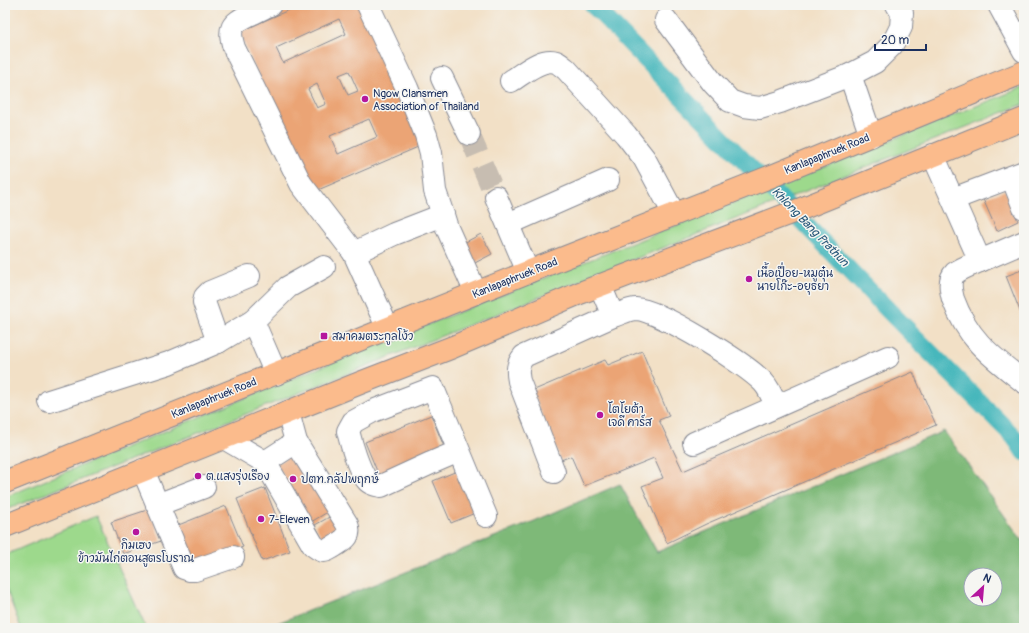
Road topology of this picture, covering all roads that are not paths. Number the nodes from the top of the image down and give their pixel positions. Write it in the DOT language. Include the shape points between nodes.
graph roads {
  1 [pos="270,5"];
  2 [pos="368,5"];
  3 [pos="897,5"];
  4 [pos="999,5"];
  5 [pos="666,20"];
  6 [pos="1024,51"];
  7 [pos="1024,72"];
  8 [pos="850,75"];
  9 [pos="442,78"];
  10 [pos="511,81"];
  11 [pos="1024,119"];
  12 [pos="469,134"];
  13 [pos="871,136"];
  14 [pos="934,155"];
  15 [pos="1018,175"];
  16 [pos="608,180"];
  17 [pos="496,197"];
  18 [pos="953,199"];
  19 [pos="1024,208"];
  20 [pos="674,214"];
  21 [pos="443,215"];
  22 [pos="508,224"];
  23 [pos="1024,242"];
  24 [pos="354,254"];
  25 [pos="980,261"];
  26 [pos="324,267"];
  27 [pos="528,272"];
  28 [pos="249,276"];
  29 [pos="600,285"];
  30 [pos="476,293"];
  31 [pos="613,316"];
  32 [pos="253,321"];
  33 [pos="388,329"];
  34 [pos="218,342"];
  35 [pos="423,358"];
  36 [pos="888,358"];
  37 [pos="276,374"];
  38 [pos="360,382"];
  39 [pos="1024,382"];
  40 [pos="433,388"];
  41 [pos="49,401"];
  42 [pos="776,406"];
  43 [pos="373,410"];
  44 [pos="288,412"];
  45 [pos="224,438"];
  46 [pos="296,442"];
  47 [pos="694,443"];
  48 [pos="459,451"];
  49 [pos="265,462"];
  50 [pos="144,470"];
  51 [pos="554,472"];
  52 [pos="5,482"];
  53 [pos="204,487"];
  54 [pos="157,505"];
  55 [pos="486,516"];
  56 [pos="5,526"];
  57 [pos="234,557"];
  1 -- 24 [label="lane" via="235,22 231,30 234,48 301,184"];
  2 -- 21 [label="lane" via="408,88 426,135 431,153 435,191"];
  3 -- 8 [label="lane" via="902,13 901,27 892,45 875,62"];
  4 -- 6 [label="lane"];
  5 -- 8 [label="lane" via="713,83 730,101 744,106 760,108"];
  7 -- 13 [label="main road, Kanlapaphruek Road"];
  8 -- 13 [label="lane"];
  9 -- 12 [label="lane"];
  10 -- 20 [label="lane" via="540,63 549,61 557,62 566,69 626,134 644,158"];
  11 -- 14 [label="main road"];
  13 -- 20 [label="main road, Kanlapaphruek Road"];
  14 -- 18 [label="lane"];
  14 -- 29 [label="main road"];
  15 -- 18 [label="lane"];
  15 -- 19 [label="lane"];
  16 -- 22 [label="lane"];
  17 -- 22 [label="lane"];
  18 -- 25 [label="lane"];
  20 -- 27 [label="main road, Kanlapaphruek Road"];
  21 -- 24 [label="lane" via="394,234"];
  21 -- 30 [label="lane"];
  22 -- 27 [label="lane"];
  23 -- 25 [label="lane"];
  24 -- 33 [label="lane"];
  25 -- 39 [label="lane" via="955,273 950,284 951,292 962,320 979,344 990,356"];
  26 -- 32 [label="lane" via="288,288"];
  27 -- 30 [label="main road, Kanlapaphruek Road"];
  28 -- 34 [label="lane" via="210,292 205,297 204,302"];
  29 -- 31 [label="lane"];
  29 -- 35 [label="main road"];
  30 -- 33 [label="main road, Kanlapaphruek Road"];
  31 -- 42 [label="lane" via="635,309 648,311 681,327 727,354 764,382"];
  31 -- 51 [label="lane" via="524,356 517,370 518,381"];
  32 -- 34 [label="lane"];
  32 -- 37 [label="lane"];
  33 -- 37 [label="main road, Kanlapaphruek Road"];
  34 -- 41 [label="lane" via="169,364"];
  35 -- 38 [label="main road"];
  35 -- 40 [label="lane"];
  36 -- 42 [label="lane"];
  37 -- 52 [label="main road, Kanlapaphruek Road"];
  38 -- 43 [label="lane"];
  38 -- 44 [label="main road"];
  40 -- 43 [label="lane"];
  40 -- 48 [label="lane"];
  42 -- 47 [label="lane"];
  43 -- 48 [label="lane" via="353,422 348,431 362,472 373,484 381,486"];
  44 -- 45 [label="main road"];
  44 -- 46 [label="lane"];
  45 -- 49 [label="lane"];
  45 -- 50 [label="main road"];
  46 -- 49 [label="lane"];
  46 -- 49 [label="lane" via="347,524 348,534 345,540 324,551 313,545"];
  48 -- 55 [label="lane"];
  50 -- 54 [label="lane"];
  50 -- 56 [label="main road"];
  53 -- 54 [label="lane"];
  54 -- 57 [label="lane" via="184,568 195,570"];
}
